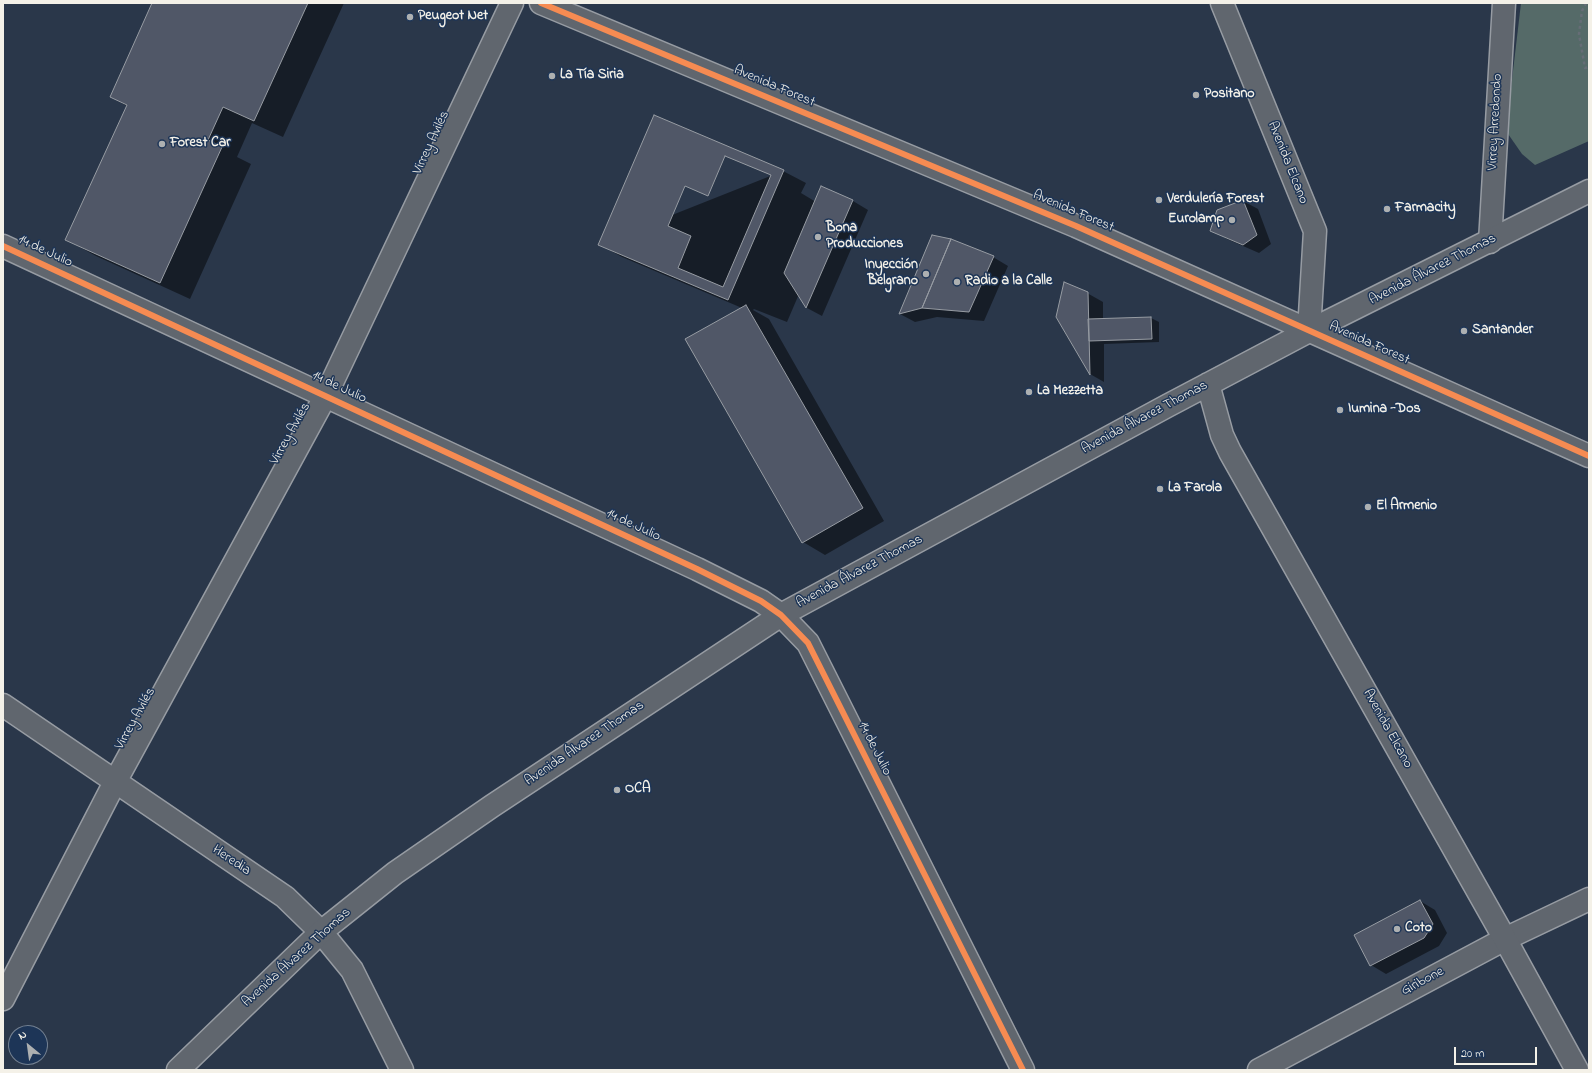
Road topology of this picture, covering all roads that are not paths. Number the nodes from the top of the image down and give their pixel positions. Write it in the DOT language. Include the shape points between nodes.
graph roads {
  1 [pos="512,3"];
  2 [pos="541,3"];
  3 [pos="1222,3"];
  4 [pos="1504,3"];
  5 [pos="1589,191"];
  6 [pos="1490,242"];
  7 [pos="3,246"];
  8 [pos="1309,331"];
  9 [pos="1208,384"];
  10 [pos="326,395"];
  11 [pos="1589,456"];
  12 [pos="781,615"];
  13 [pos="3,705"];
  14 [pos="115,782"];
  15 [pos="1589,899"];
  16 [pos="321,932"];
  17 [pos="1505,939"];
  18 [pos="3,1000"];
  19 [pos="178,1070"];
  20 [pos="402,1070"];
  21 [pos="1023,1070"];
  22 [pos="1259,1070"];
  23 [pos="1577,1070"];
  1 -- 10 [label="main road, Virrey Avilés"];
  2 -- 8 [label="main road, Avenida Forest" via="1076,226"];
  3 -- 8 [label="main road, Avenida Elcano" via="1314,231"];
  4 -- 6 [label="main road, Virrey Arredondo"];
  5 -- 6 [label="main road, Avenida Álvarez Thomas"];
  6 -- 8 [label="main road, Avenida Álvarez Thomas"];
  7 -- 10 [label="main road, 14 de Julio"];
  8 -- 9 [label="main road, Avenida Álvarez Thomas"];
  8 -- 11 [label="main road, Avenida Forest"];
  9 -- 12 [label="main road, Avenida Álvarez Thomas"];
  9 -- 17 [label="main road, Avenida Elcano" via="1222,435 1230,452"];
  10 -- 12 [label="main road, 14 de Julio" via="697,569"];
  10 -- 14 [label="main road, Virrey Avilés"];
  12 -- 16 [label="main road, Avenida Álvarez Thomas" via="492,806 395,873"];
  12 -- 21 [label="main road, 14 de Julio" via="808,643"];
  13 -- 14 [label="main road, Heredia"];
  14 -- 16 [label="main road, Heredia" via="285,897"];
  14 -- 18 [label="main road, Virrey Avilés"];
  15 -- 17 [label="main road, Giribone"];
  16 -- 19 [label="main road, Avenida Álvarez Thomas"];
  16 -- 20 [label="main road, Heredia" via="352,970"];
  17 -- 22 [label="main road, Giribone"];
  17 -- 23 [label="main road, Avenida Elcano"];
}
